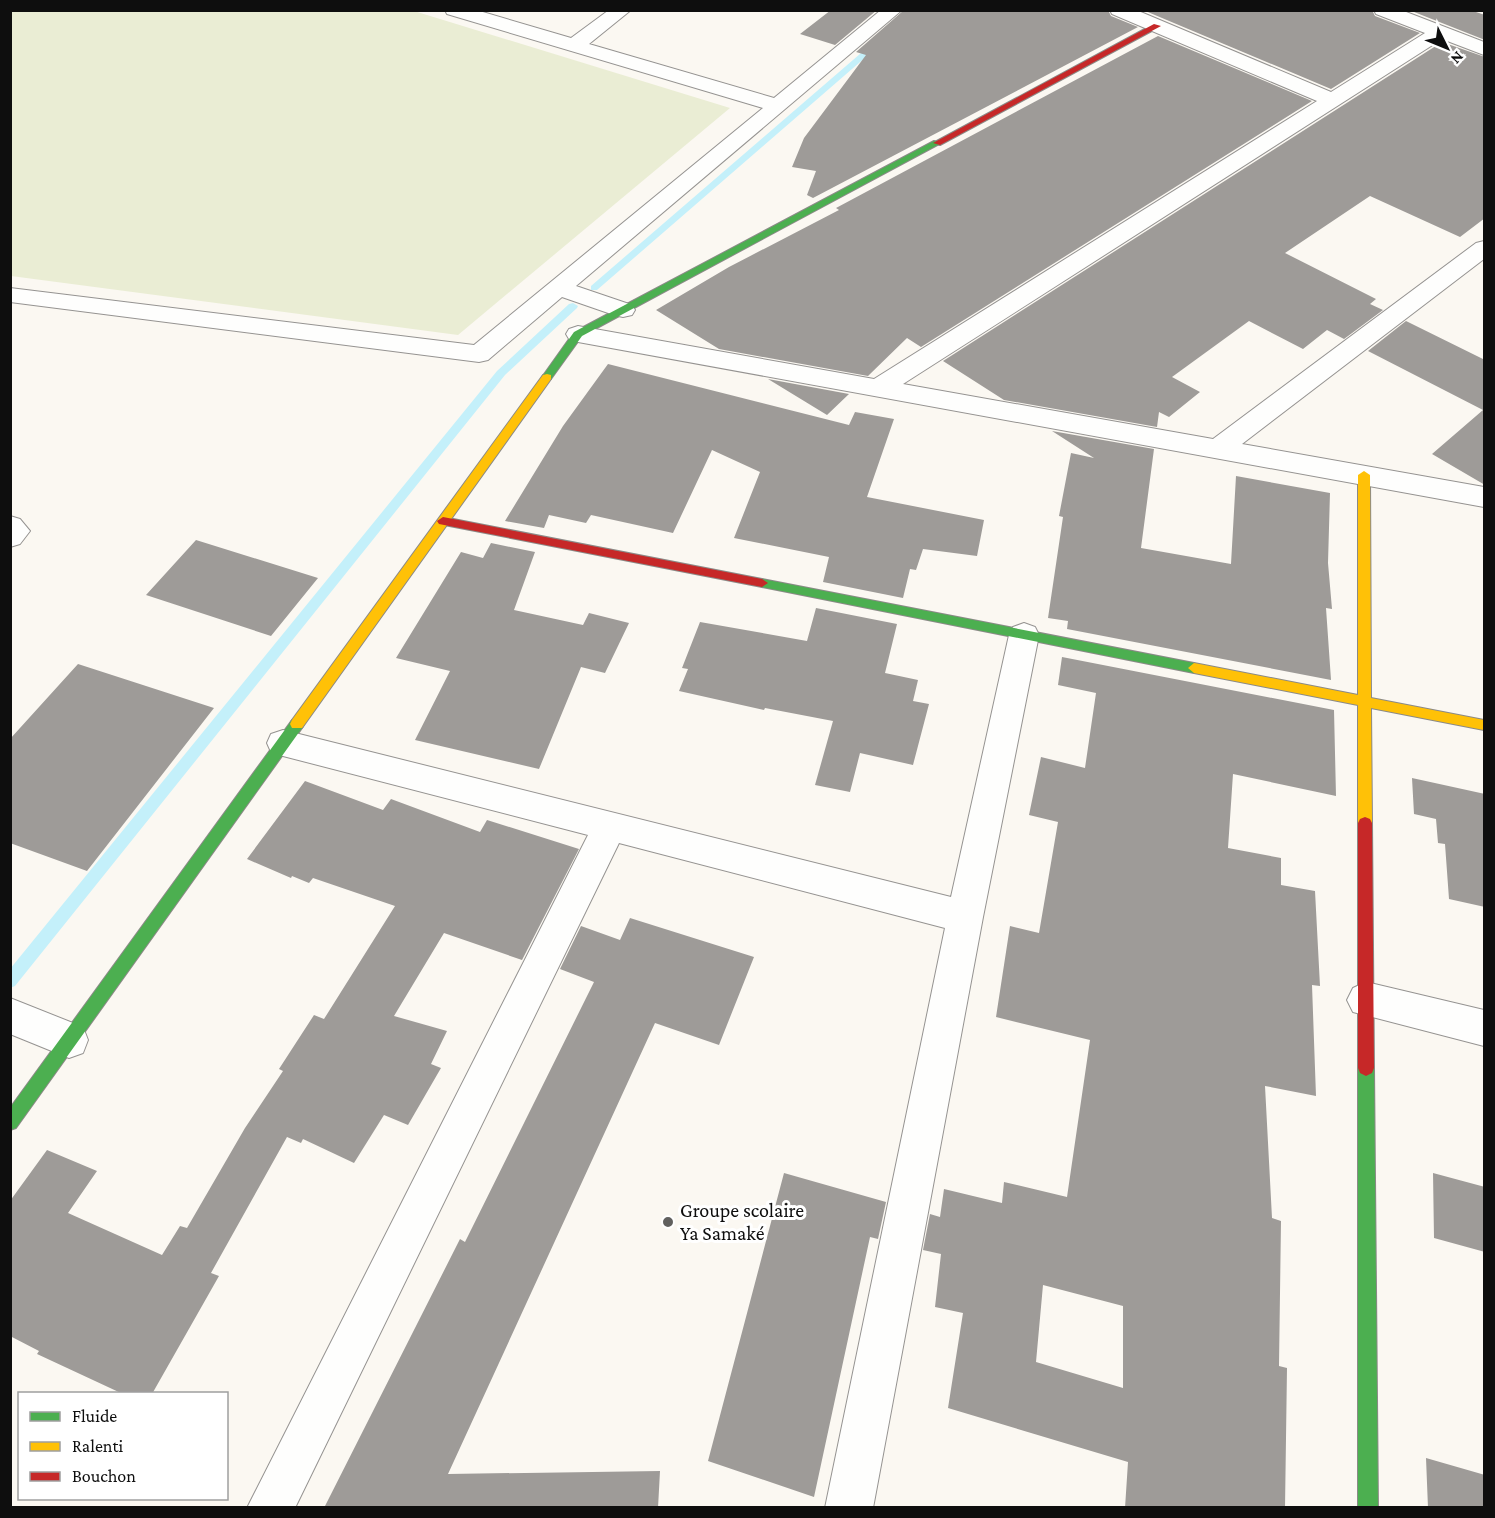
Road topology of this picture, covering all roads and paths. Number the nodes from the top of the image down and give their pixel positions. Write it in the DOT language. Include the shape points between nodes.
graph roads {
  1 [pos="454,10"];
  2 [pos="622,10"];
  3 [pos="893,10"];
  4 [pos="1119,10"];
  5 [pos="1383,10"];
  6 [pos="1157,26"];
  7 [pos="1440,32"];
  8 [pos="573,45"];
  9 [pos="1485,49"];
  10 [pos="1333,100"];
  11 [pos="778,105"];
  12 [pos="1485,248"];
  13 [pos="559,288"];
  14 [pos="10,295"];
  15 [pos="623,310"];
  16 [pos="578,334"];
  17 [pos="878,388"];
  18 [pos="1218,449"];
  19 [pos="1364,475"];
  20 [pos="1485,497"];
  21 [pos="443,521"];
  22 [pos="10,526"];
  23 [pos="10,537"];
  24 [pos="1024,635"];
  25 [pos="1365,701"];
  26 [pos="1485,725"];
  27 [pos="283,743"];
  28 [pos="610,826"];
  29 [pos="965,917"];
  30 [pos="1366,1000"];
  31 [pos="10,1016"];
  32 [pos="1485,1028"];
  33 [pos="69,1040"];
  34 [pos="10,1122"];
  35 [pos="270,1508"];
  36 [pos="849,1508"];
  37 [pos="1368,1508"];
  1 -- 8 [label="street"];
  2 -- 8 [label="street"];
  3 -- 11 [label="street"];
  4 -- 6 [label="street"];
  5 -- 7 [label="street"];
  6 -- 10 [label="street"];
  6 -- 15 [label="street"];
  7 -- 9 [label="street"];
  7 -- 10 [label="street"];
  8 -- 11 [label="street"];
  10 -- 17 [label="street"];
  11 -- 13 [label="street"];
  12 -- 18 [label="street"];
  13 -- 14 [label="street" via="479,354"];
  13 -- 15 [label="street"];
  15 -- 16 [label="street"];
  16 -- 17 [label="street"];
  16 -- 21 [label="street"];
  17 -- 18 [label="street"];
  18 -- 19 [label="street"];
  19 -- 20 [label="street"];
  19 -- 25 [label="street"];
  21 -- 24 [label="street"];
  21 -- 27 [label="street"];
  22 -- 23 [label="street" via="16,531"];
  24 -- 25 [label="street"];
  24 -- 29 [label="street"];
  25 -- 26 [label="street"];
  25 -- 30 [label="street"];
  27 -- 28 [label="street"];
  27 -- 33 [label="street"];
  28 -- 29 [label="street"];
  28 -- 35 [label="street"];
  29 -- 36 [label="street"];
  30 -- 32 [label="street"];
  30 -- 37 [label="street"];
  31 -- 33 [label="street"];
  33 -- 34 [label="street"];
}
